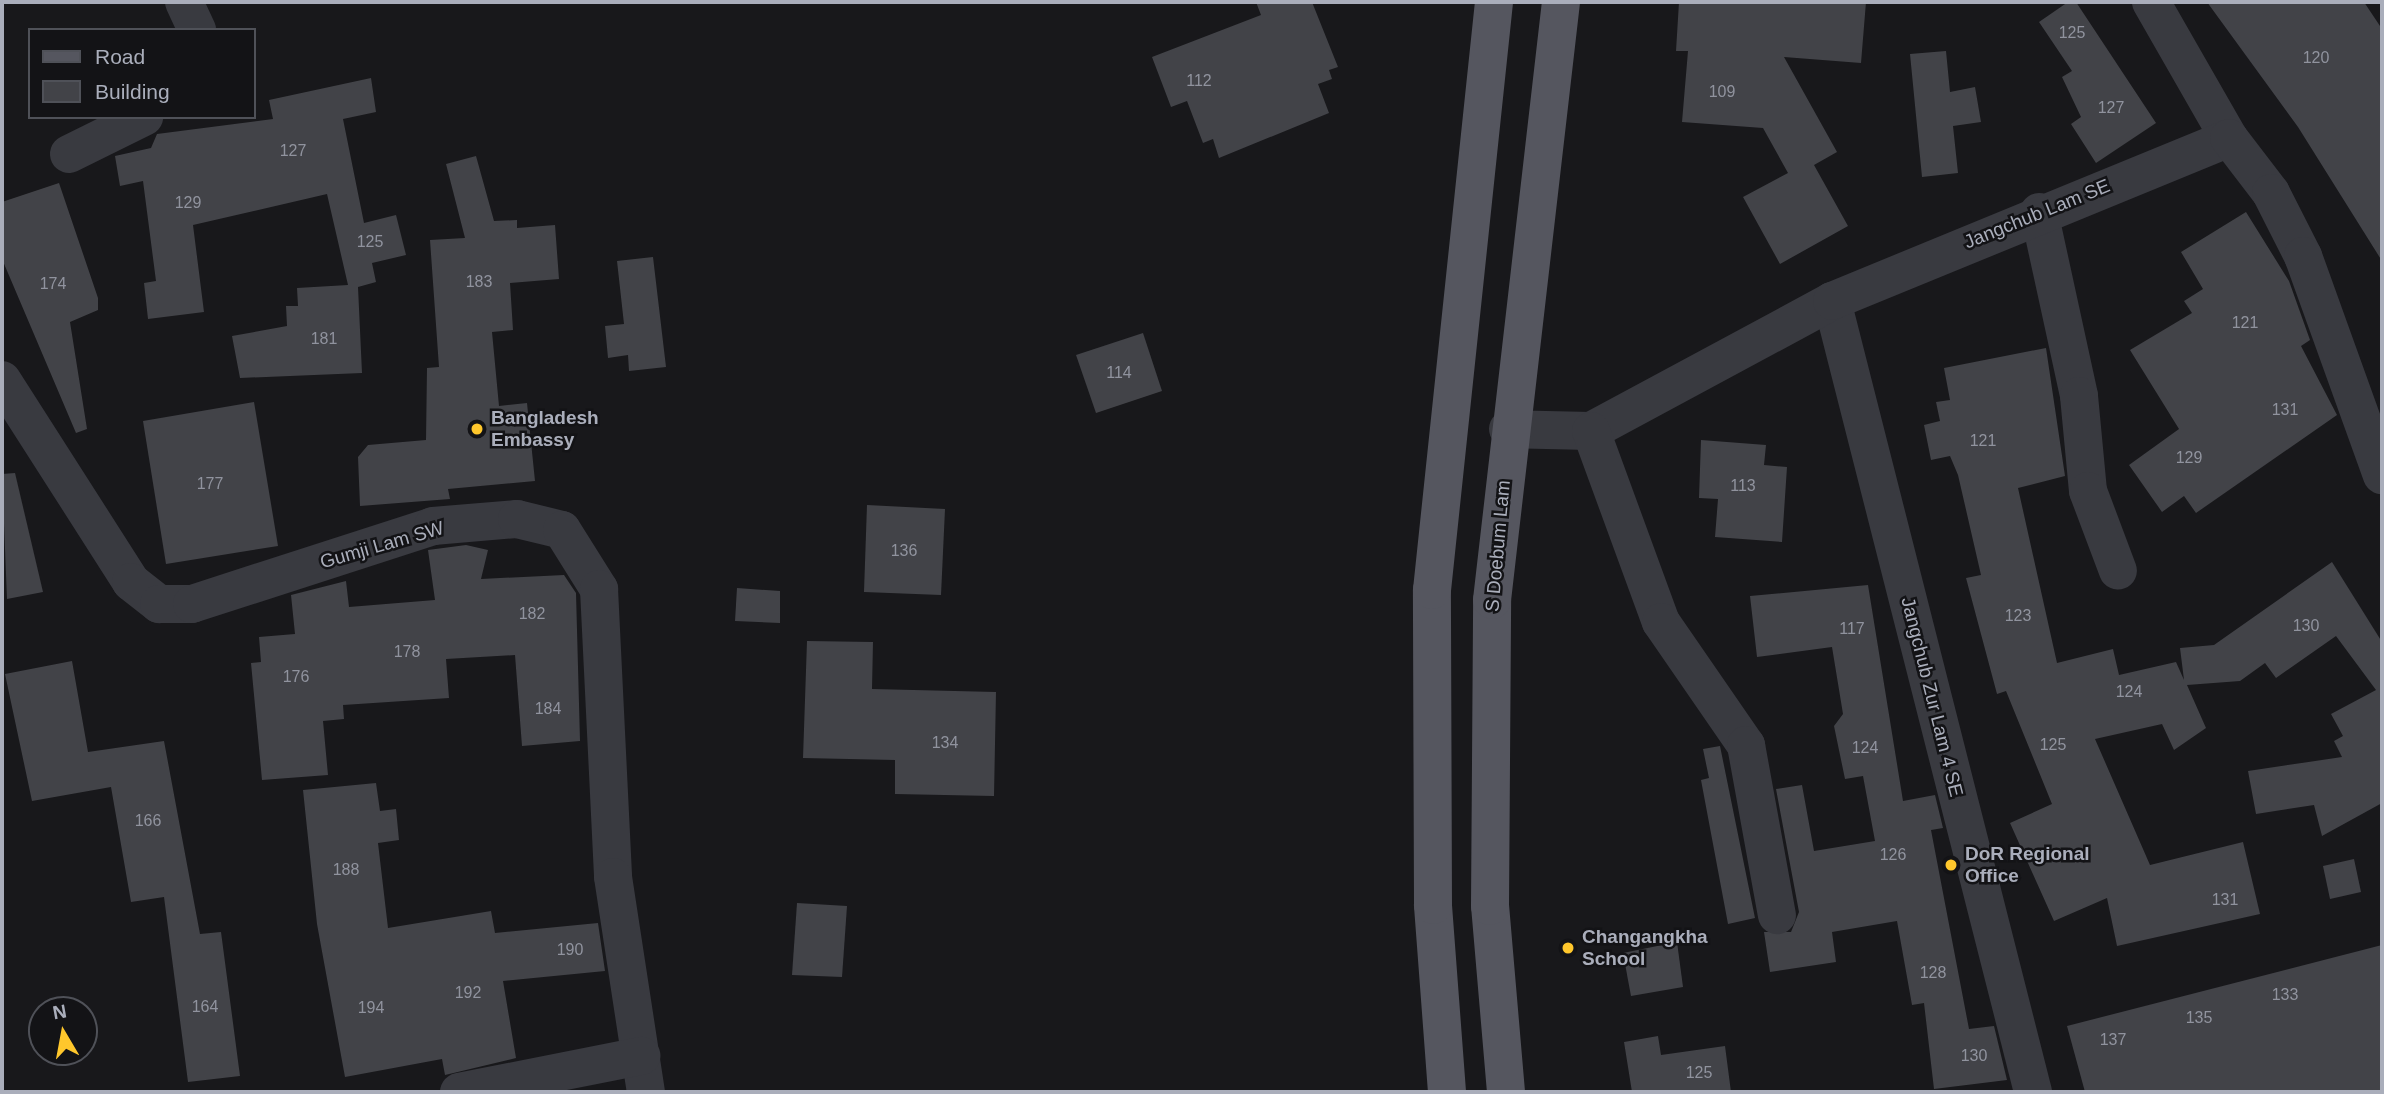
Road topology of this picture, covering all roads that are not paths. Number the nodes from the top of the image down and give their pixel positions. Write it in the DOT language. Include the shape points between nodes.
graph roads {
  1 [pos="184,2"];
  2 [pos="1494,2"];
  3 [pos="1561,2"];
  4 [pos="2151,2"];
  5 [pos="196,28"];
  6 [pos="140,119"];
  7 [pos="2229,138"];
  8 [pos="69,154"];
  9 [pos="2039,212"];
  10 [pos="1832,301"];
  11 [pos="2,380"];
  12 [pos="1508,429"];
  13 [pos="1591,430"];
  14 [pos="2382,475"];
  15 [pos="2118,571"];
  16 [pos="1777,915"];
  17 [pos="643,1074"];
  18 [pos="459,1092"];
  19 [pos="1447,1092"];
  20 [pos="1506,1092"];
  21 [pos="2033,1092"];
  1 -- 5 [label="street"];
  2 -- 19 [label="main road" via="1432,590 1433,905"];
  3 -- 12 [label="main road, S Doebum Lam"];
  4 -- 7 [label="street"];
  6 -- 8 [label="street"];
  7 -- 9 [label="street, Jangchub Lam SE"];
  7 -- 14 [label="street" via="2271,193 2303,256"];
  9 -- 10 [label="street, Jangchub Lam SE"];
  9 -- 15 [label="street" via="2078,396 2088,491"];
  10 -- 13 [label="street, Jangchub Lam SE"];
  10 -- 21 [label="street, Jangchub Zur Lam 4 SE"];
  11 -- 17 [label="street, Gumji Lam SW" via="131,582 159,604 192,604 433,526 517,519 562,530 599,589 613,877"];
  12 -- 13 [label="street, Jangchub Lam SE"];
  12 -- 20 [label="main road, S Doebum Lam" via="1492,600 1490,892"];
  13 -- 16 [label="street" via="1661,622 1746,745"];
  17 -- 18 [label="street"];
}
